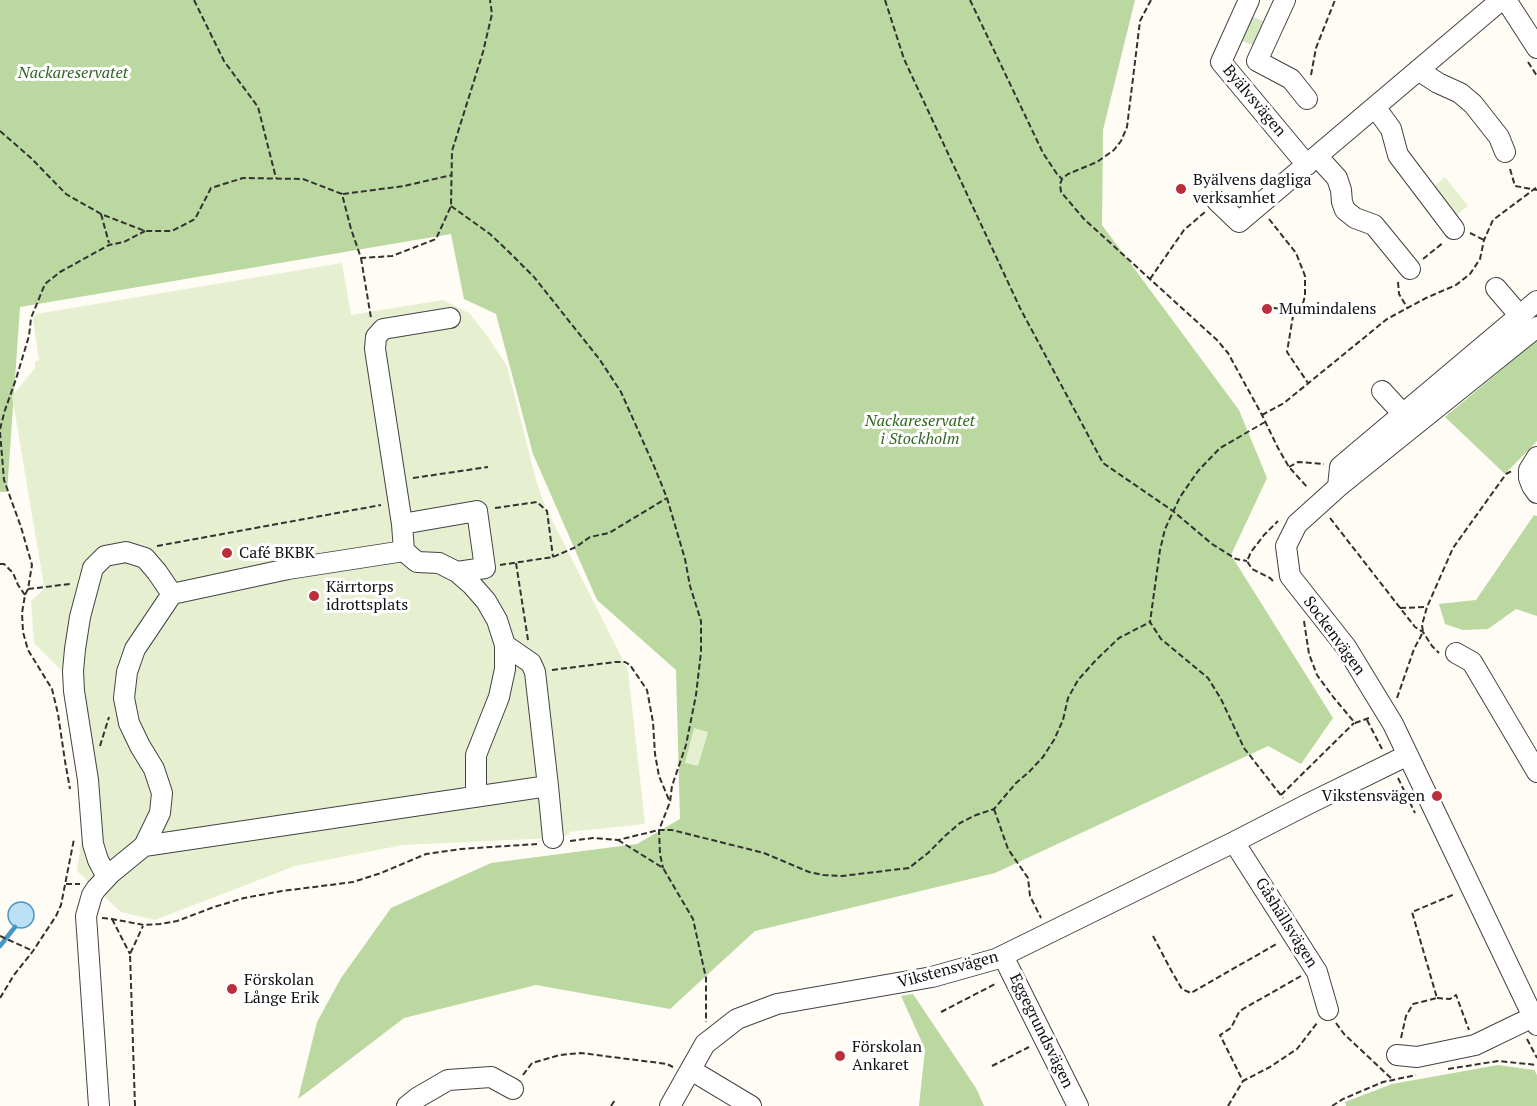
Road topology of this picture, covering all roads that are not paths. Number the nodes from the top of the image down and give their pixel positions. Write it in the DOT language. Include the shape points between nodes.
graph roads {
  1 [pos="1249,0"];
  2 [pos="1285,0"];
  3 [pos="1501,0"];
  4 [pos="1506,0"];
  5 [pos="1537,48"];
  6 [pos="1418,70"];
  7 [pos="1305,97"];
  8 [pos="1375,107"];
  9 [pos="1505,152"];
  10 [pos="1312,160"];
  11 [pos="1217,201"];
  12 [pos="1454,229"];
  13 [pos="1410,269"];
  14 [pos="1496,288"];
  15 [pos="1537,301"];
  16 [pos="1518,317"];
  17 [pos="450,318"];
  18 [pos="1537,327"];
  19 [pos="1382,391"];
  20 [pos="1403,414"];
  21 [pos="1533,463"];
  22 [pos="1338,487"];
  23 [pos="1537,493"];
  24 [pos="402,524"];
  25 [pos="404,551"];
  26 [pos="457,572"];
  27 [pos="172,594"];
  28 [pos="505,645"];
  29 [pos="1456,653"];
  30 [pos="1399,760"];
  31 [pos="1537,772"];
  32 [pos="548,786"];
  33 [pos="476,797"];
  34 [pos="552,841"];
  35 [pos="1234,842"];
  36 [pos="144,846"];
  37 [pos="107,877"];
  38 [pos="1003,956"];
  39 [pos="1328,1010"];
  40 [pos="1535,1021"];
  41 [pos="1398,1055"];
  42 [pos="690,1070"];
  43 [pos="513,1089"];
  44 [pos="99,1106"];
  45 [pos="407,1106"];
  46 [pos="670,1106"];
  47 [pos="751,1106"];
  48 [pos="1078,1106"];
  1 -- 10 [label="street, Byälvsvägen" via="1221,62"];
  2 -- 7 [label="street, Byälvsvägen" via="1257,61 1291,79"];
  3 -- 6 [label="street"];
  4 -- 5 [label="street"];
  6 -- 8 [label="street"];
  6 -- 9 [label="street" via="1473,104 1499,137"];
  8 -- 10 [label="street"];
  8 -- 12 [label="street" via="1391,129 1398,154"];
  10 -- 11 [label="street" via="1239,222"];
  10 -- 13 [label="street, Byälvsvägen" via="1337,178 1346,210 1374,225"];
  14 -- 16 [label="street"];
  15 -- 16 [label="street"];
  16 -- 20 [label="street"];
  17 -- 24 [label="street" via="383,329 376,337"];
  18 -- 22 [label="street, Sockenvägen"];
  19 -- 20 [label="street"];
  20 -- 22 [label="street" via="1340,467"];
  21 -- 23 [label="street" via="1529,478"];
  22 -- 30 [label="street, Sockenvägen" via="1297,524 1286,546 1290,576 1346,647 1393,724"];
  24 -- 25 [label="street"];
  24 -- 26 [label="street" via="477,511 485,567"];
  25 -- 26 [label="street" via="417,562 439,563"];
  25 -- 27 [label="street" via="288,569"];
  26 -- 28 [label="street" via="486,601"];
  27 -- 36 [label="street" via="135,649 124,698 129,723 154,769 162,794 160,813"];
  27 -- 37 [label="street" via="145,558 126,552 105,556 93,568 80,616 74,691 93,844"];
  28 -- 32 [label="street" via="533,668"];
  28 -- 33 [label="street" via="499,697 476,755"];
  29 -- 31 [label="street" via="1472,662"];
  30 -- 35 [label="street, Vikstensvägen"];
  30 -- 40 [label="street, Sockenvägen"];
  32 -- 33 [label="street"];
  32 -- 34 [label="street"];
  33 -- 36 [label="street"];
  35 -- 38 [label="street, Vikstensvägen"];
  35 -- 39 [label="street, Gåshällsvägen" via="1315,968"];
  36 -- 37 [label="street"];
  37 -- 44 [label="street" via="92,895 86,916"];
  38 -- 42 [label="street, Vikstensvägen" via="932,977 777,1004 736,1019 705,1044"];
  38 -- 48 [label="street, Eggegrundsvägen"];
  40 -- 41 [label="street" via="1475,1045 1417,1057"];
  42 -- 46 [label="street, Vikstensvägen"];
  42 -- 47 [label="street"];
  43 -- 45 [label="street" via="491,1077 448,1080"];
}
